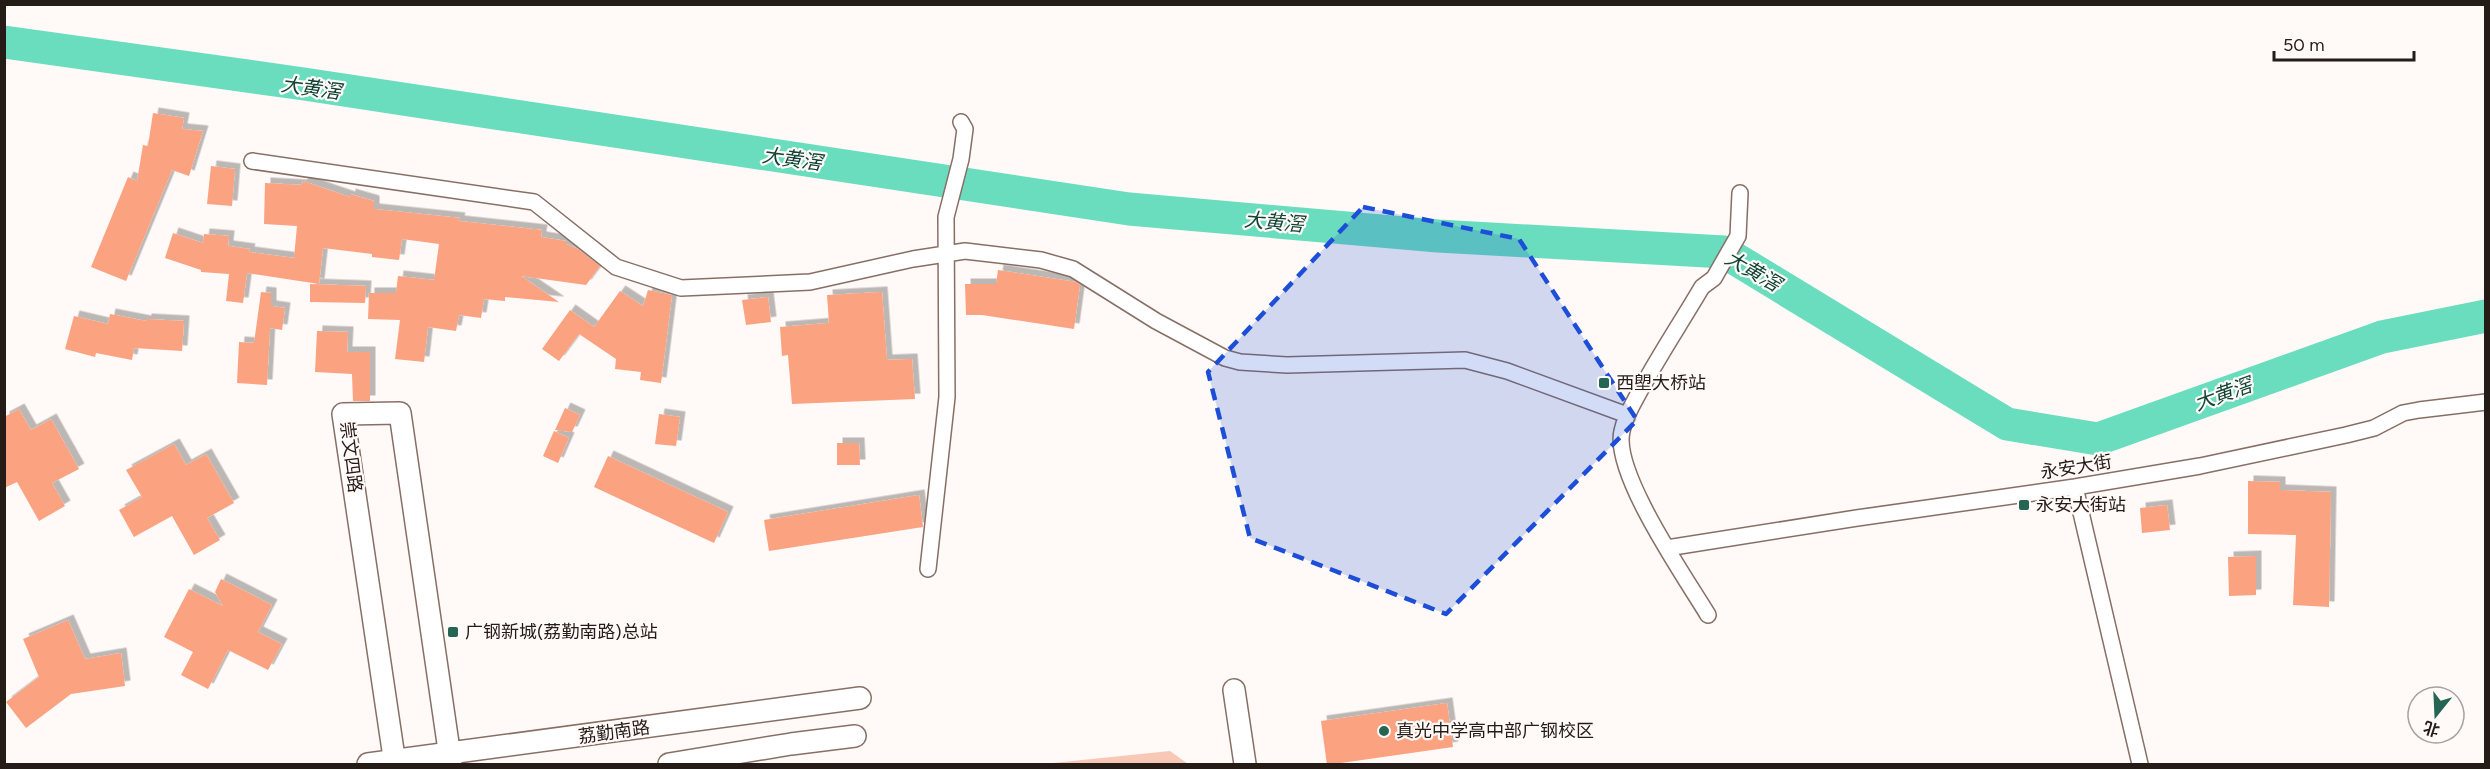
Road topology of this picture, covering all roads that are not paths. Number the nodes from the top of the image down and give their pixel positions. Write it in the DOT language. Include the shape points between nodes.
graph roads {
  1 [pos="961,122"];
  2 [pos="252,161"];
  3 [pos="1740,193"];
  4 [pos="946,253"];
  5 [pos="2486,402"];
  6 [pos="1627,415"];
  7 [pos="2075,487"];
  8 [pos="1667,548"];
  9 [pos="928,569"];
  10 [pos="1708,615"];
  11 [pos="1234,690"];
  12 [pos="860,698"];
  13 [pos="855,736"];
  14 [pos="450,759"];
  15 [pos="395,763"];
  16 [pos="368,765"];
  17 [pos="669,765"];
  18 [pos="1245,765"];
  19 [pos="2140,765"];
  1 -- 4 [label="street" via="965,129 946,217"];
  2 -- 4 [label="street" via="534,202 616,267 681,288 810,282"];
  3 -- 6 [label="street" via="1738,236 1714,278 1702,287"];
  4 -- 6 [label="street" via="987,253 1059,263 1199,346 1240,362 1287,365 1466,360"];
  4 -- 9 [label="street" via="947,397"];
  5 -- 7 [label="street, 永安大街" via="2403,413 2374,428 2346,435"];
  6 -- 8 [label="street" via="1622,431 1622,458"];
  7 -- 8 [label="street, 永安大街"];
  7 -- 19 [label="street"];
  8 -- 10 [label="street"];
  11 -- 18 [label="street"];
  12 -- 14 [label="street, 荔勤南路"];
  13 -- 17 [label="street"];
  14 -- 15 [label="street, 荔勤南路"];
  14 -- 15 [label="street, 崇文四路" via="400,413 343,414"];
  15 -- 16 [label="street, 荔勤南路"];
}
